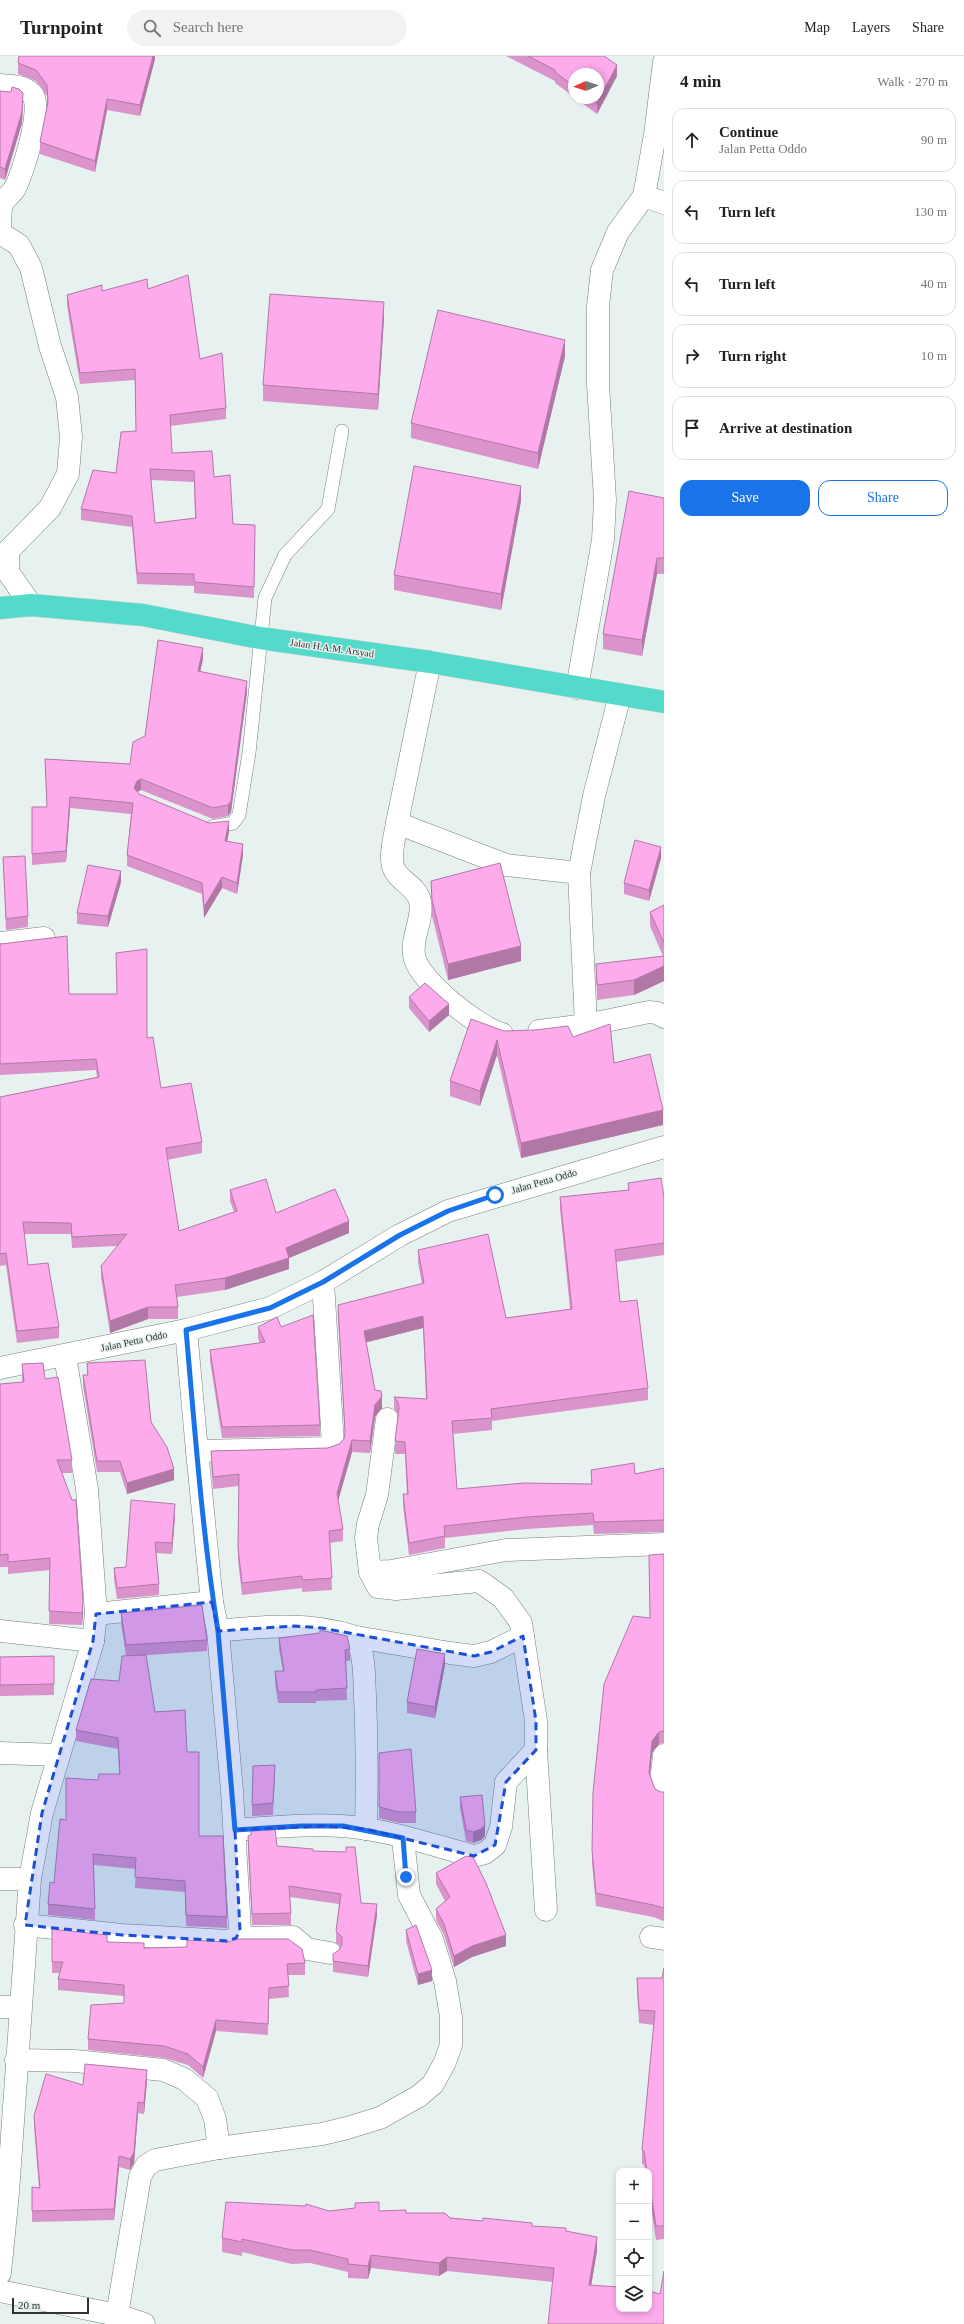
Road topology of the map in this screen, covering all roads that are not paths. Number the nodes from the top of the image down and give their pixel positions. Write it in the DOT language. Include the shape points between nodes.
graph roads {
  1 [pos="664,62"];
  2 [pos="0,85"];
  3 [pos="644,196"];
  4 [pos="664,203"];
  5 [pos="0,229"];
  6 [pos="0,233"];
  7 [pos="342,430"];
  8 [pos="31,605"];
  9 [pos="0,608"];
  10 [pos="260,638"];
  11 [pos="430,662"];
  12 [pos="577,688"];
  13 [pos="620,695"];
  14 [pos="664,702"];
  15 [pos="200,823"];
  16 [pos="398,823"];
  17 [pos="579,873"];
  18 [pos="44,938"];
  19 [pos="0,943"];
  20 [pos="664,1017"];
  21 [pos="586,1025"];
  22 [pos="664,1148"];
  23 [pos="323,1282"];
  24 [pos="186,1330"];
  25 [pos="66,1356"];
  26 [pos="0,1368"];
  27 [pos="387,1419"];
  28 [pos="197,1451"];
  29 [pos="664,1544"];
  30 [pos="370,1572"];
  31 [pos="212,1602"];
  32 [pos="96,1614"];
  33 [pos="0,1631"];
  34 [pos="218,1631"];
  35 [pos="356,1636"];
  36 [pos="523,1636"];
  37 [pos="93,1641"];
  38 [pos="536,1750"];
  39 [pos="0,1753"];
  40 [pos="60,1755"];
  41 [pos="664,1755"];
  42 [pos="664,1792"];
  43 [pos="366,1829"];
  44 [pos="235,1830"];
  45 [pos="403,1838"];
  46 [pos="0,1878"];
  47 [pos="30,1879"];
  48 [pos="546,1910"];
  49 [pos="25,1925"];
  50 [pos="236,1938"];
  51 [pos="330,1953"];
  52 [pos="10,2007"];
  53 [pos="16,2060"];
  54 [pos="219,2148"];
  55 [pos="4,2192"];
  56 [pos="0,2273"];
  57 [pos="0,2291"];
  58 [pos="117,2315"];
  59 [pos="144,2324"];
  1 -- 3 [label="street"];
  2 -- 5 [label="street" via="27,90 33,95 36,106 30,143 15,188 1,205"];
  3 -- 4 [label="street"];
  3 -- 12 [label="street" via="618,232 602,270 598,306 598,384 605,500 603,540"];
  6 -- 8 [label="street" via="19,245 31,268 50,346 67,397 71,438 68,474 50,508 8,551 8,572"];
  7 -- 10 [label="lane" via="328,509 285,555 265,598"];
  8 -- 9 [label="highway, Jalan H.A.M. Arsyad"];
  8 -- 10 [label="highway, Jalan H.A.M. Arsyad" via="143,615"];
  10 -- 11 [label="highway, Jalan H.A.M. Arsyad"];
  10 -- 15 [label="lane" via="250,753 239,815 233,823 212,827"];
  11 -- 12 [label="highway, Jalan H.A.M. Arsyad"];
  11 -- 16 [label="street"];
  12 -- 13 [label="highway, Jalan H.A.M. Arsyad"];
  13 -- 14 [label="highway, Jalan H.A.M. Arsyad"];
  13 -- 17 [label="street" via="594,796"];
  16 -- 17 [label="street" via="506,865"];
  16 -- 21 [label="street" via="393,848 393,867 417,892 420,903 414,957 440,994 491,1031 505,1034"];
  17 -- 21 [label="street"];
  18 -- 19 [label="street"];
  20 -- 21 [label="street" via="649,1012"];
  22 -- 23 [label="street, Jalan Petta Oddo" via="448,1211 400,1235"];
  23 -- 24 [label="street, Jalan Petta Oddo" via="270,1308"];
  23 -- 28 [label="street" via="333,1445 328,1448"];
  24 -- 25 [label="street, Jalan Petta Oddo"];
  24 -- 28 [label="street"];
  25 -- 26 [label="street, Jalan Petta Oddo"];
  25 -- 32 [label="street" via="86,1489"];
  27 -- 30 [label="street" via="377,1495 366,1538"];
  28 -- 31 [label="street"];
  29 -- 30 [label="street" via="506,1550 391,1571"];
  30 -- 36 [label="street" via="378,1587 396,1589 480,1581 503,1598 521,1623"];
  31 -- 32 [label="street"];
  31 -- 34 [label="street"];
  32 -- 37 [label="street"];
  33 -- 37 [label="street"];
  34 -- 35 [label="street" via="295,1626 322,1628"];
  34 -- 44 [label="street"];
  35 -- 36 [label="street" via="474,1656 491,1652"];
  35 -- 43 [label="street" via="362,1650 364,1675 367,1746"];
  36 -- 38 [label="street" via="536,1721"];
  37 -- 40 [label="street"];
  38 -- 45 [label="street" via="506,1782 500,1828 495,1845 485,1853 474,1856"];
  38 -- 48 [label="street"];
  39 -- 40 [label="street"];
  40 -- 47 [label="street" via="42,1813"];
  41 -- 42 [label="street" via="661,1782"];
  43 -- 44 [label="street" via="301,1826"];
  43 -- 45 [label="street"];
  44 -- 50 [label="street" via="240,1931"];
  45 -- 54 [label="street" via="409,1895 432,1939 445,1981 451,2017 451,2045 433,2084 419,2096 380,2118 322,2134"];
  46 -- 47 [label="street"];
  47 -- 49 [label="street"];
  49 -- 50 [label="street" via="122,1935 228,1941"];
  49 -- 52 [label="street"];
  50 -- 51 [label="street" via="293,1937 308,1949"];
  52 -- 53 [label="street"];
  53 -- 54 [label="street" via="75,2061 163,2070 184,2080 207,2098 215,2120"];
  53 -- 55 [label="street"];
  54 -- 58 [label="street" via="155,2160 146,2166 140,2177"];
  55 -- 56 [label="street"];
  57 -- 58 [label="street"];
  58 -- 59 [label="street"];
}
